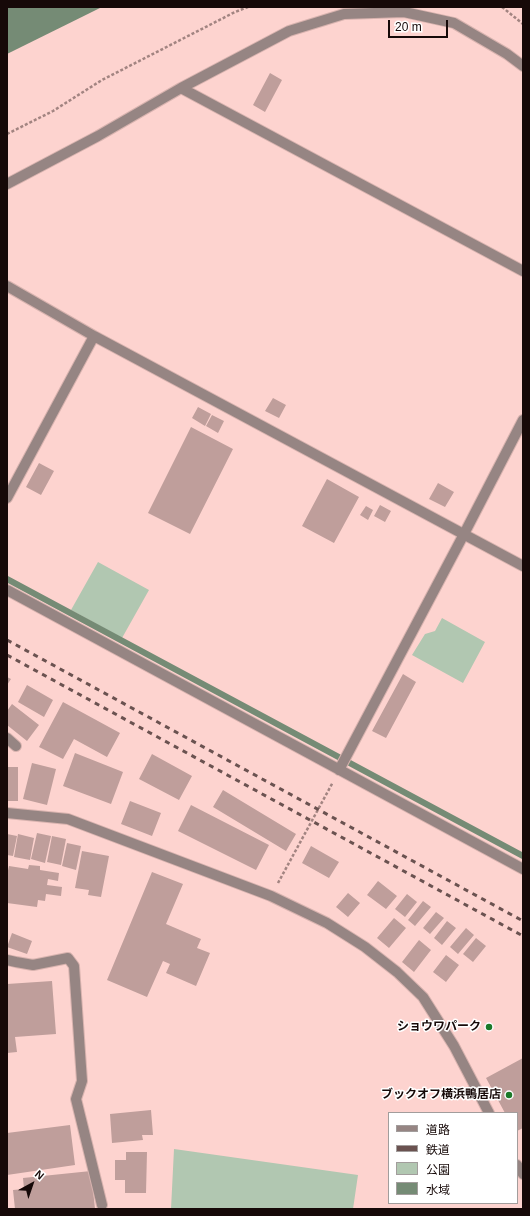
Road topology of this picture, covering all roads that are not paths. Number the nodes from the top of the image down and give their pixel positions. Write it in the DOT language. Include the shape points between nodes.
graph roads {
  1 [pos="523,66"];
  2 [pos="181,88"];
  3 [pos="7,184"];
  4 [pos="523,271"];
  5 [pos="7,286"];
  6 [pos="94,336"];
  7 [pos="523,420"];
  8 [pos="7,498"];
  9 [pos="464,534"];
  10 [pos="523,566"];
  11 [pos="7,590"];
  12 [pos="7,738"];
  13 [pos="16,746"];
  14 [pos="340,769"];
  15 [pos="7,813"];
  16 [pos="523,869"];
  17 [pos="7,960"];
  18 [pos="488,1112"];
  19 [pos="102,1205"];
  1 -- 2 [label="street" via="454,22 404,12 344,14 289,31"];
  2 -- 3 [label="street"];
  2 -- 4 [label="street"];
  5 -- 6 [label="street"];
  6 -- 8 [label="street"];
  6 -- 9 [label="street"];
  7 -- 9 [label="street"];
  9 -- 10 [label="street"];
  9 -- 14 [label="street"];
  11 -- 14 [label="street"];
  12 -- 13 [label="street"];
  14 -- 16 [label="street"];
  15 -- 18 [label="street" via="68,819 271,896 327,923 365,947 423,997 454,1046"];
  17 -- 19 [label="street" via="34,965 68,958 74,966 82,1081 76,1099"];
}
